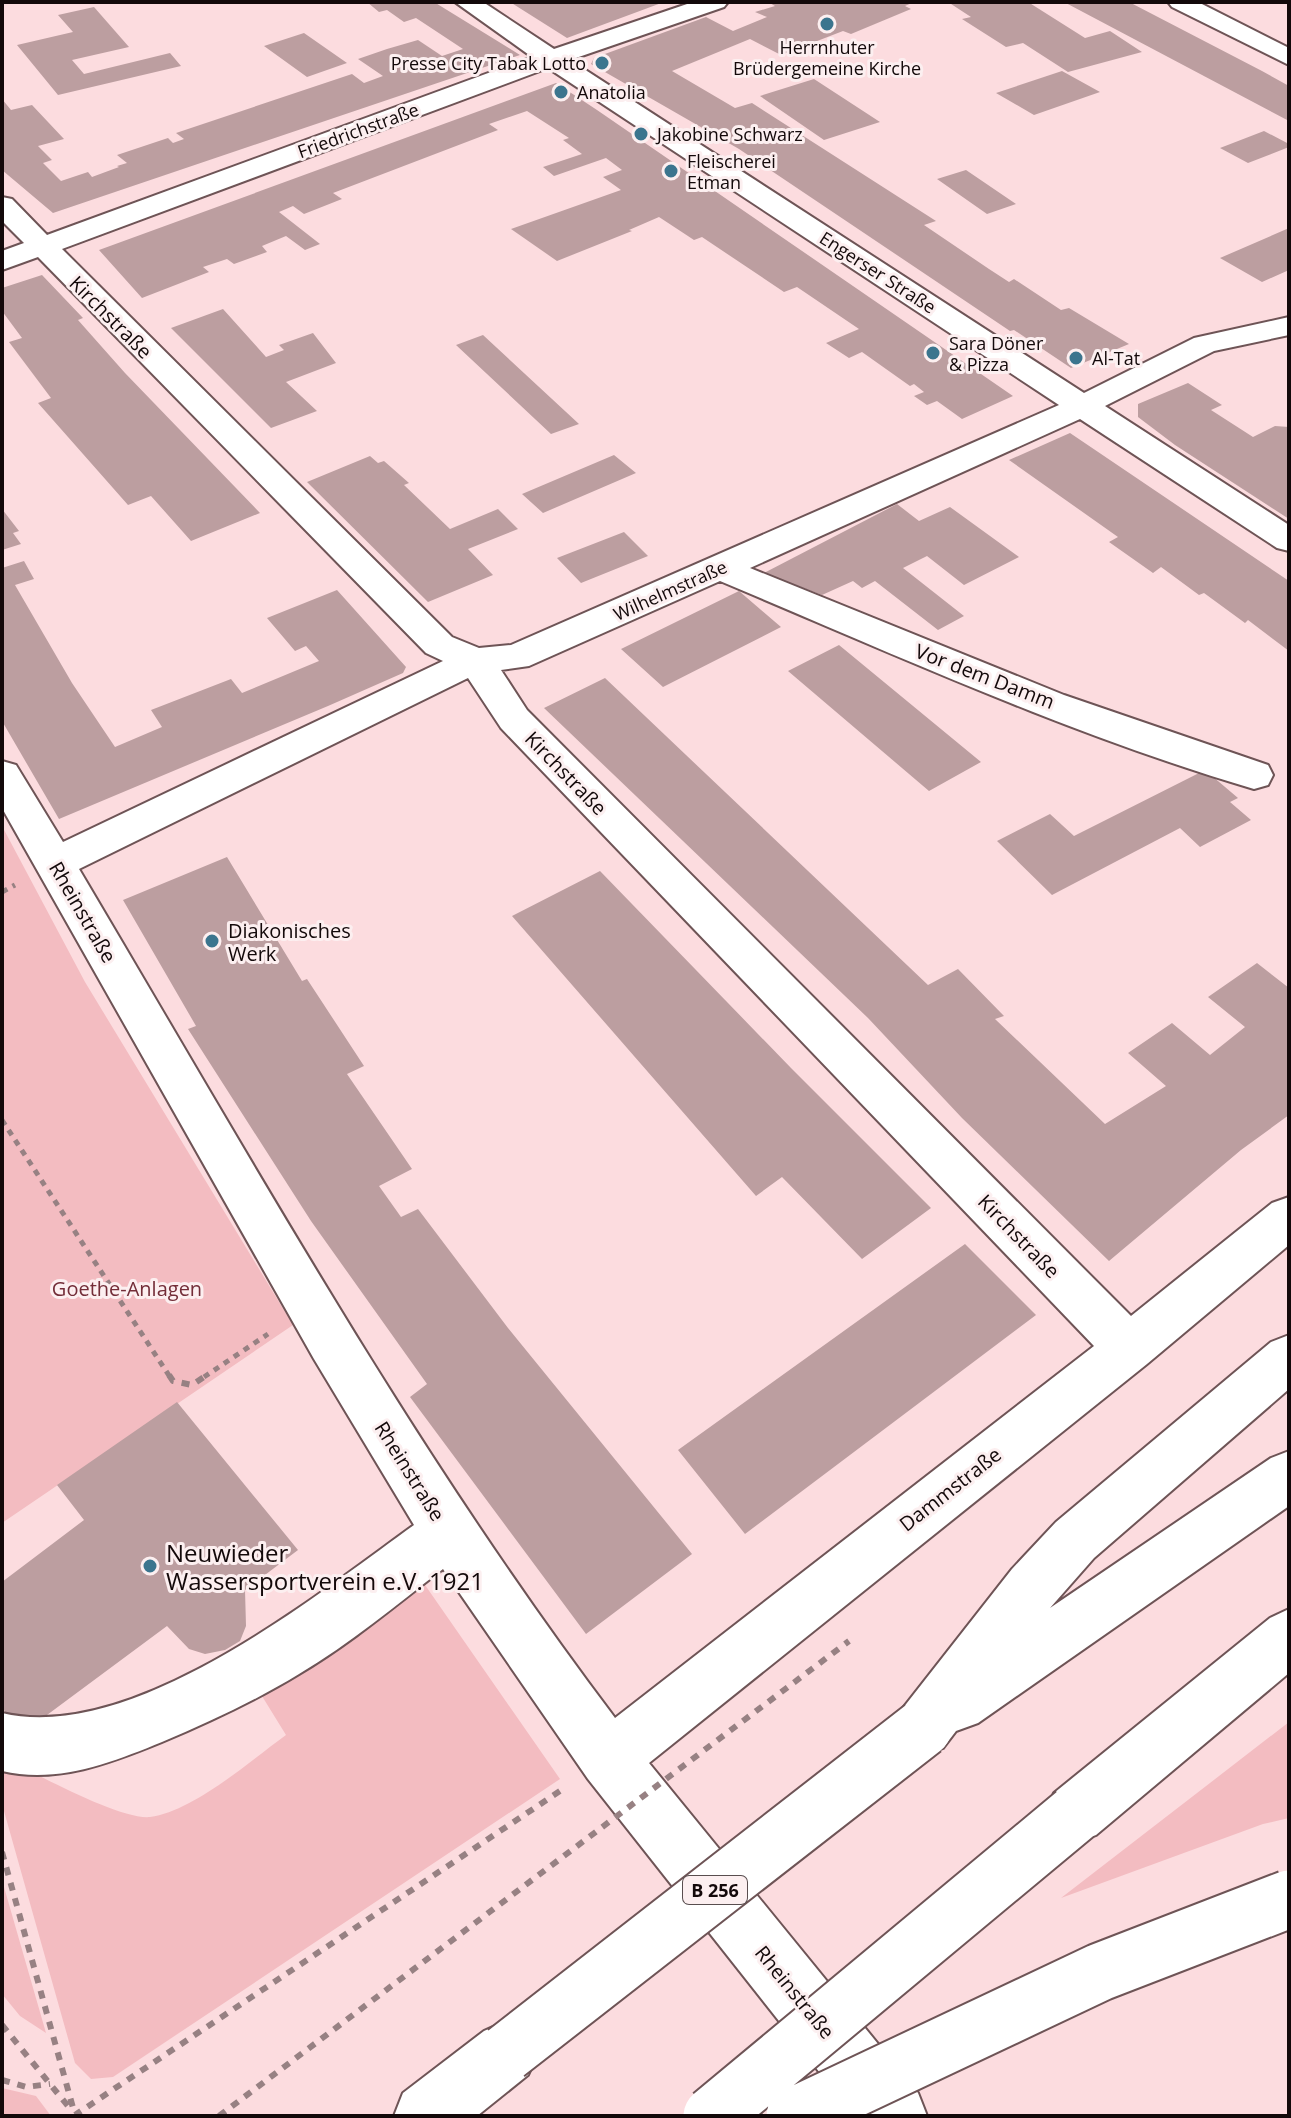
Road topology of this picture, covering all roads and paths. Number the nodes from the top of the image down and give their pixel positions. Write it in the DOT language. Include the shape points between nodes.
graph roads {
  1 [pos="467,2"];
  2 [pos="716,2"];
  3 [pos="1180,2"];
  4 [pos="1229,2"];
  5 [pos="1289,34"];
  6 [pos="552,58"];
  7 [pos="1289,58"];
  8 [pos="2,205"];
  9 [pos="41,247"];
  10 [pos="2,261"];
  11 [pos="1289,326"];
  12 [pos="1082,405"];
  13 [pos="1289,540"];
  14 [pos="719,568"];
  15 [pos="475,660"];
  16 [pos="2,775"];
  17 [pos="1254,775"];
  18 [pos="56,863"];
  19 [pos="2,1120"];
  20 [pos="1289,1217"];
  21 [pos="308,1307"];
  22 [pos="1129,1348"];
  23 [pos="1289,1358"];
  24 [pos="1289,1476"];
  25 [pos="449,1532"];
  26 [pos="1289,1637"];
  27 [pos="849,1641"];
  28 [pos="923,1728"];
  29 [pos="2,1742"];
  30 [pos="608,1759"];
  31 [pos="2,1852"];
  32 [pos="1289,1899"];
  33 [pos="2,2025"];
  34 [pos="2,2080"];
  35 [pos="51,2084"];
  36 [pos="76,2116"];
  37 [pos="219,2116"];
  38 [pos="426,2116"];
  39 [pos="712,2116"];
  40 [pos="795,2116"];
  41 [pos="895,2116"];
  1 -- 6 [label="main road, Engerser Straße"];
  2 -- 6 [label="main road, Friedrichstraße"];
  3 -- 7 [label="main road"];
  4 -- 5 [label="main road"];
  6 -- 9 [label="main road, Friedrichstraße"];
  6 -- 12 [label="main road, Engerser Straße"];
  8 -- 9 [label="main road, Kirchstraße"];
  9 -- 10 [label="main road, Friedrichstraße"];
  9 -- 15 [label="main road, Kirchstraße" via="439,645"];
  11 -- 12 [label="main road, Wilhelmstraße" via="1205,344"];
  12 -- 13 [label="main road, Engerser Straße"];
  12 -- 14 [label="main road, Wilhelmstraße"];
  14 -- 15 [label="main road, Wilhelmstraße" via="516,657"];
  14 -- 17 [label="main road, Vor dem Damm" via="960,667"];
  15 -- 18 [label="main road, Wilhelmstraße"];
  15 -- 22 [label="main road, Kirchstraße" via="514,719"];
  16 -- 18 [label="main road, Rheinstraße"];
  18 -- 21 [label="main road, Rheinstraße"];
  19 -- 21 [label="path" via="173,1381 192,1385"];
  20 -- 22 [label="main road, Dammstraße"];
  21 -- 25 [label="main road, Rheinstraße"];
  22 -- 30 [label="main road, Dammstraße"];
  23 -- 28 [label="main road" via="1075,1540 1031,1588"];
  24 -- 28 [label="main road, B 256"];
  25 -- 29 [label="main road" via="283,1653 236,1680 76,1744 32,1750"];
  25 -- 30 [label="main road, Rheinstraße"];
  26 -- 39 [label="main road, bridge"];
  27 -- 37 [label="path, bridge"];
  28 -- 38 [label="main road, B 256, bridge"];
  30 -- 36 [label="path"];
  30 -- 41 [label="main road, Rheinstraße"];
  31 -- 36 [label="path"];
  32 -- 40 [label="main road, bridge" via="1026,2004"];
  33 -- 35 [label="path"];
  34 -- 35 [label="path" via="26,2087"];
  35 -- 36 [label="path"];
}
